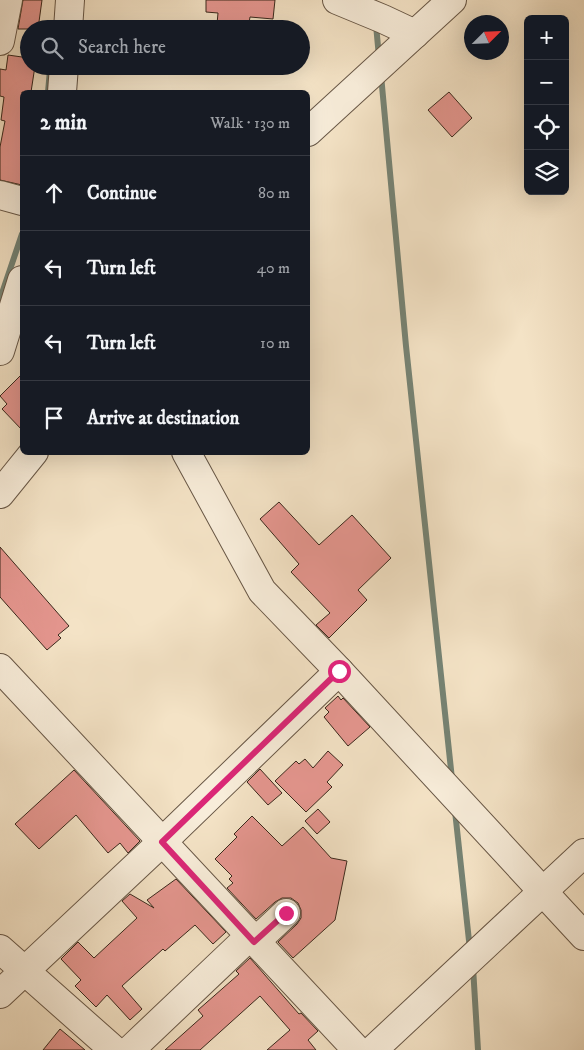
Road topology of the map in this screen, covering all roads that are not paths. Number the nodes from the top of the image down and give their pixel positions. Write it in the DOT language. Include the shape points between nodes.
graph roads {
  1 [pos="8,0"];
  2 [pos="70,0"];
  3 [pos="337,0"];
  4 [pos="452,0"];
  5 [pos="69,20"];
  6 [pos="415,34"];
  7 [pos="0,41"];
  8 [pos="63,75"];
  9 [pos="62,90"];
  10 [pos="310,130"];
  11 [pos="0,195"];
  12 [pos="20,200"];
  13 [pos="20,286"];
  14 [pos="0,351"];
  15 [pos="32,455"];
  16 [pos="188,455"];
  17 [pos="0,494"];
  18 [pos="0,668"];
  19 [pos="339,671"];
  20 [pos="162,842"];
  21 [pos="584,853"];
  22 [pos="543,892"];
  23 [pos="286,913"];
  24 [pos="584,936"];
  25 [pos="252,939"];
  26 [pos="0,949"];
  27 [pos="24,971"];
  28 [pos="0,994"];
  29 [pos="114,1050"];
  30 [pos="130,1050"];
  31 [pos="357,1050"];
  32 [pos="373,1050"];
  1 -- 7 [label="street"];
  2 -- 5 [label="street"];
  3 -- 6 [label="street"];
  4 -- 6 [label="street"];
  6 -- 10 [label="street"];
  8 -- 9 [label="street"];
  11 -- 12 [label="street"];
  13 -- 14 [label="street"];
  15 -- 17 [label="street"];
  16 -- 19 [label="street" via="262,591"];
  18 -- 20 [label="street"];
  19 -- 20 [label="street"];
  19 -- 22 [label="street"];
  20 -- 25 [label="street"];
  20 -- 27 [label="street"];
  21 -- 22 [label="street"];
  22 -- 24 [label="street"];
  22 -- 32 [label="street"];
  23 -- 25 [label="street"];
  25 -- 30 [label="street"];
  25 -- 31 [label="street"];
  26 -- 27 [label="street"];
  27 -- 28 [label="street"];
  27 -- 29 [label="street"];
}
